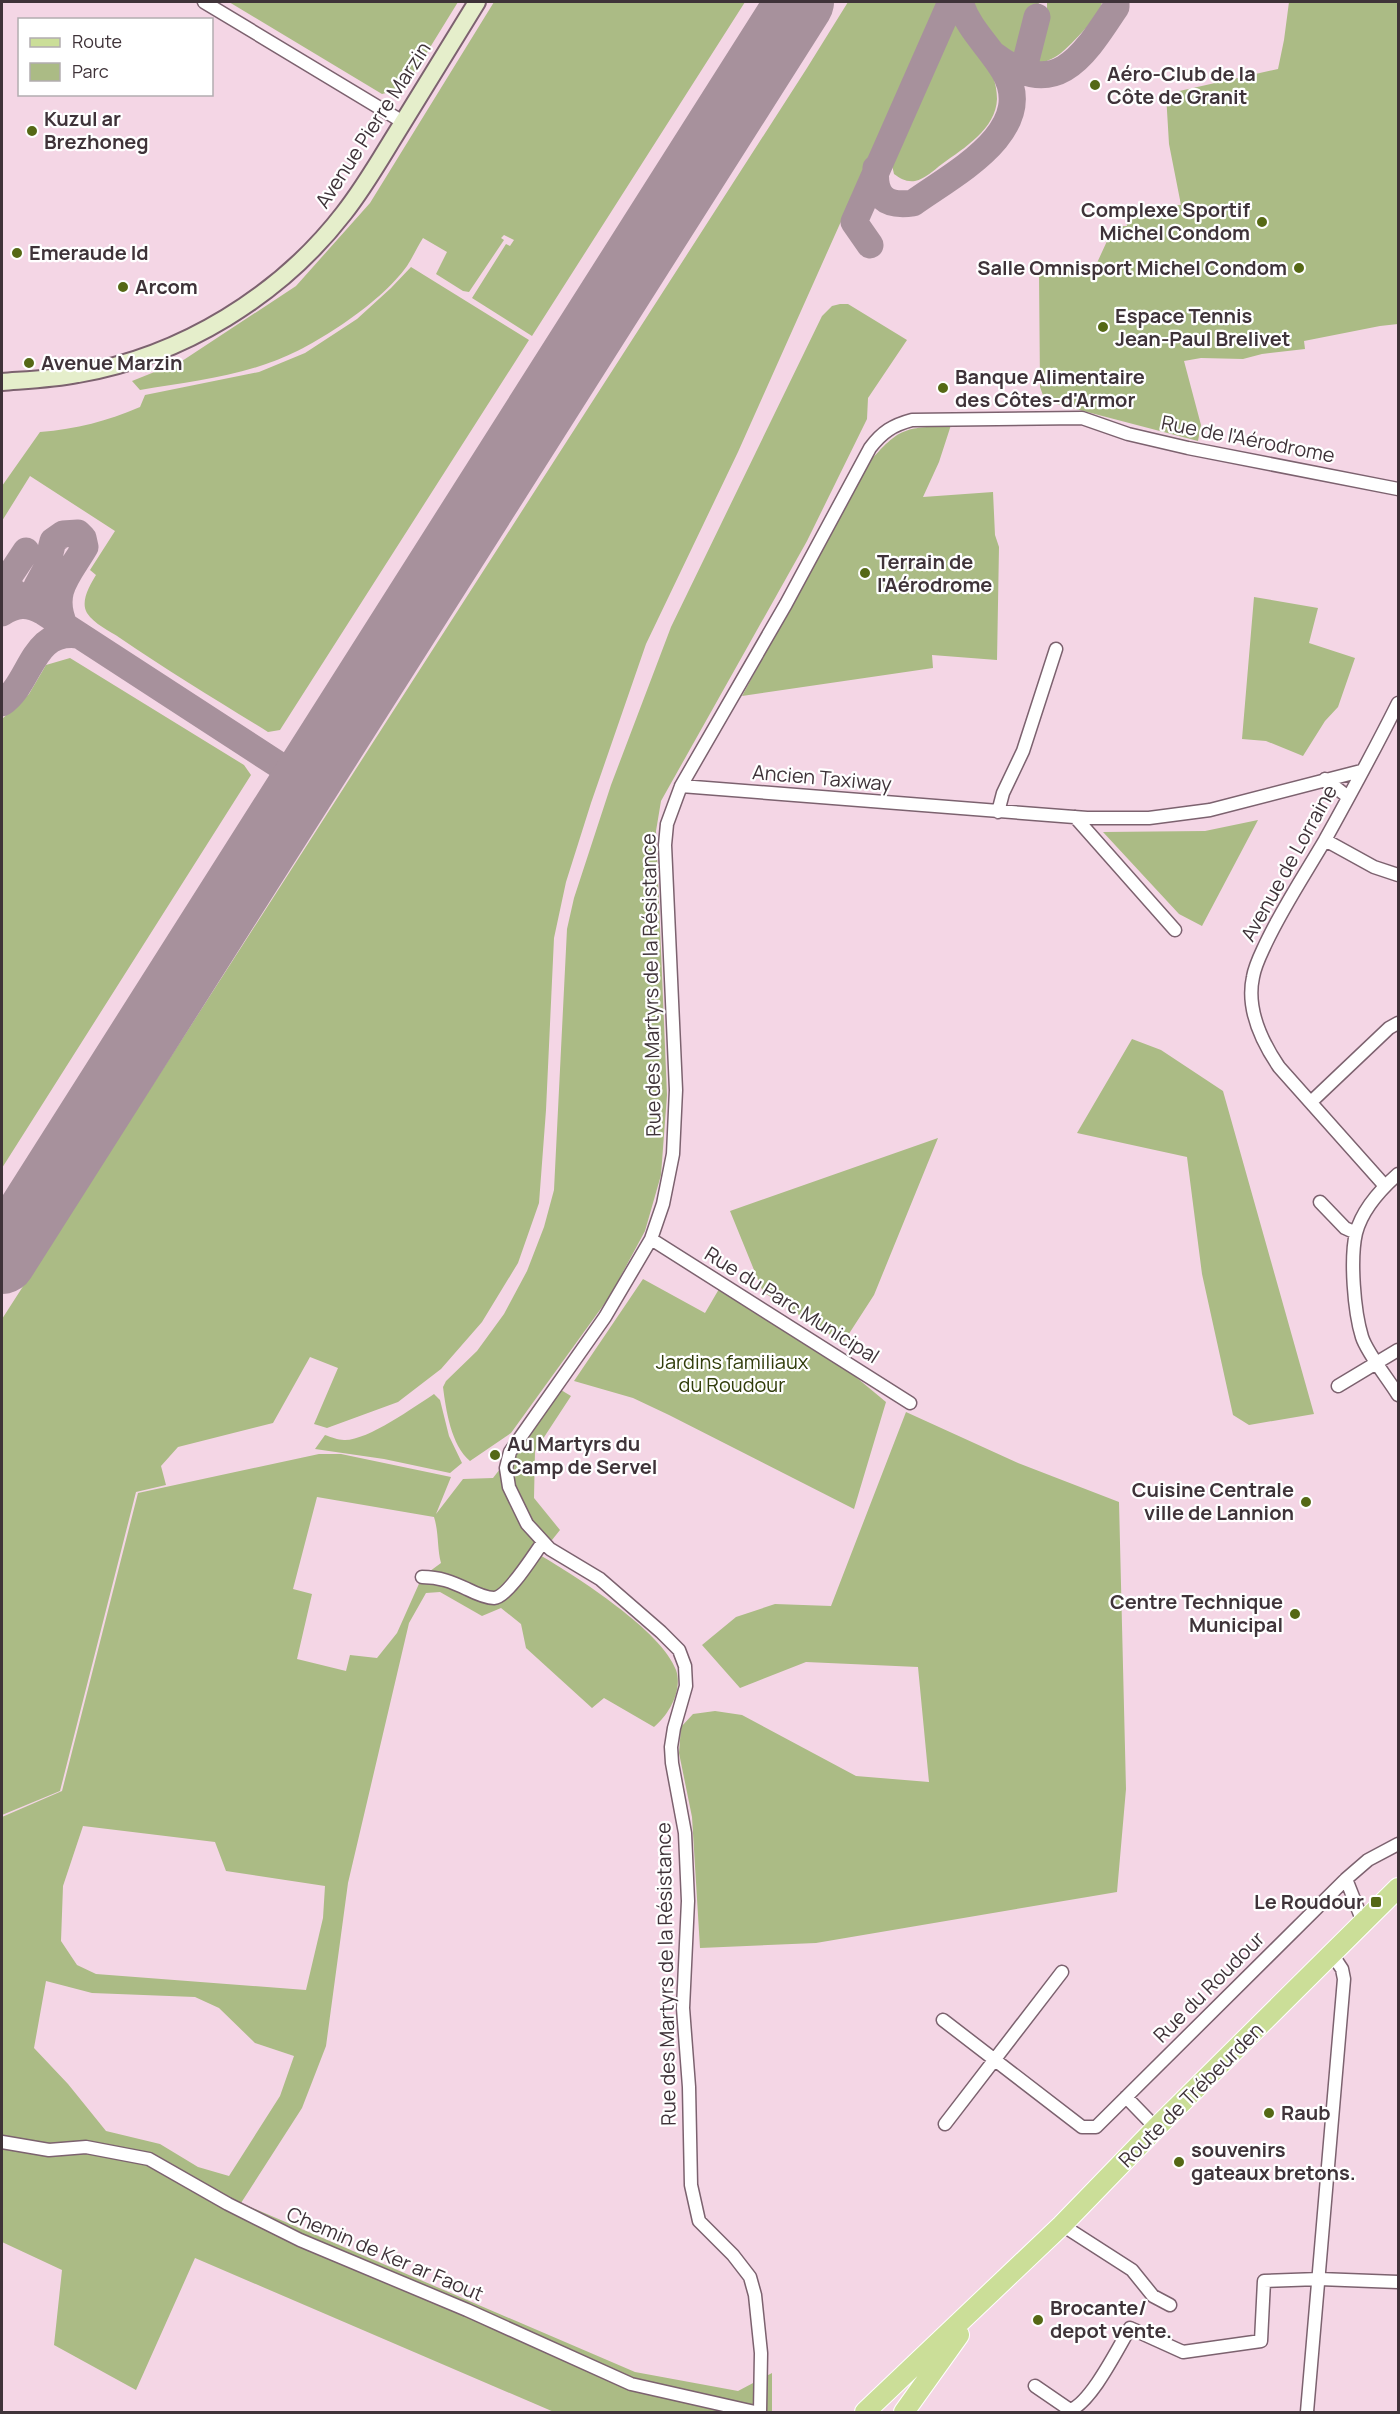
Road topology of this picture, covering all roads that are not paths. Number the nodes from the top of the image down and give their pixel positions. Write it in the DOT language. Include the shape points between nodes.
graph roads {
  1 [pos="204,2"];
  2 [pos="477,2"];
  3 [pos="403,122"];
  4 [pos="2,382"];
  5 [pos="912,420"];
  6 [pos="1398,489"];
  7 [pos="1056,649"];
  8 [pos="1398,703"];
  9 [pos="1361,771"];
  10 [pos="1325,779"];
  11 [pos="681,786"];
  12 [pos="1348,796"];
  13 [pos="998,812"];
  14 [pos="1075,817"];
  15 [pos="1325,840"];
  16 [pos="1398,875"];
  17 [pos="1175,930"];
  18 [pos="1398,1023"];
  19 [pos="1311,1102"];
  20 [pos="1398,1174"];
  21 [pos="1385,1186"];
  22 [pos="1320,1202"];
  23 [pos="1356,1233"];
  24 [pos="651,1239"];
  25 [pos="1398,1350"];
  26 [pos="1377,1363"];
  27 [pos="1338,1386"];
  28 [pos="1398,1395"];
  29 [pos="910,1403"];
  30 [pos="543,1542"];
  31 [pos="422,1577"];
  32 [pos="1398,1844"];
  33 [pos="1346,1879"];
  34 [pos="1398,1888"];
  35 [pos="1366,1922"];
  36 [pos="1332,1954"];
  37 [pos="1062,1972"];
  38 [pos="943,2020"];
  39 [pos="996,2060"];
  40 [pos="1126,2097"];
  41 [pos="945,2124"];
  42 [pos="1156,2128"];
  43 [pos="2,2142"];
  44 [pos="1062,2224"];
  45 [pos="1319,2279"];
  46 [pos="1398,2283"];
  47 [pos="982,2301"];
  48 [pos="1170,2305"];
  49 [pos="1035,2386"];
  50 [pos="758,2412"];
  51 [pos="865,2412"];
  52 [pos="904,2412"];
  53 [pos="1307,2412"];
  1 -- 3 [label="street"];
  2 -- 3 [label="main road, Avenue Pierre Marzin"];
  3 -- 4 [label="main road, Avenue Pierre Marzin" via="361,189 321,241 242,308 196,334 113,366 77,375"];
  5 -- 6 [label="street, Rue de l'Aérodrome" via="1082,418 1188,448"];
  5 -- 11 [label="street, Rue des Martyrs de la Résistance" via="886,430 870,448"];
  7 -- 13 [label="street" via="1023,751"];
  8 -- 9 [label="street, Avenue de Lorraine"];
  9 -- 10 [label="street, Ancien Taxiway"];
  9 -- 12 [label="street, Avenue de Lorraine"];
  10 -- 12 [label="street"];
  10 -- 14 [label="street, Ancien Taxiway" via="1210,810 1149,818"];
  11 -- 13 [label="street, Ancien Taxiway"];
  11 -- 24 [label="street, Rue des Martyrs de la Résistance" via="667,824 665,845 675,1079 673,1154"];
  12 -- 15 [label="street, Avenue de Lorraine"];
  13 -- 14 [label="street, Ancien Taxiway"];
  14 -- 17 [label="street"];
  15 -- 16 [label="street" via="1374,867"];
  15 -- 19 [label="street, Avenue de Lorraine" via="1278,918 1253,978 1251,995 1266,1048"];
  18 -- 19 [label="street"];
  19 -- 21 [label="street, Avenue de Lorraine"];
  20 -- 21 [label="street"];
  21 -- 23 [label="street" via="1367,1209"];
  22 -- 23 [label="street" via="1345,1228"];
  23 -- 26 [label="street" via="1353,1288 1362,1339"];
  24 -- 29 [label="street, Rue du Parc Municipal"];
  24 -- 30 [label="street, Rue des Martyrs de la Résistance" via="605,1317 510,1452 506,1468 509,1487 526,1524"];
  25 -- 26 [label="street"];
  26 -- 27 [label="street"];
  26 -- 28 [label="street"];
  30 -- 31 [label="street" via="500,1596 478,1594 439,1577"];
  30 -- 50 [label="street, Rue des Martyrs de la Résistance" via="600,1579 661,1632 679,1650 685,1666 686,1686 671,1747 685,1833 683,2008 691,2185 699,2221 750,2277 761,2353"];
  32 -- 33 [label="street, Rue du Roudour" via="1368,1860"];
  33 -- 35 [label="street"];
  33 -- 40 [label="street, Rue du Roudour"];
  34 -- 35 [label="main road, Route de Trébeurden"];
  35 -- 36 [label="main road, Route de Trébeurden"];
  36 -- 42 [label="main road, Route de Trébeurden"];
  36 -- 45 [label="street" via="1344,1979"];
  37 -- 39 [label="street"];
  38 -- 39 [label="street, Rue du Roudour"];
  39 -- 40 [label="street, Rue du Roudour" via="1082,2127 1096,2127"];
  39 -- 41 [label="street"];
  40 -- 42 [label="street"];
  42 -- 44 [label="main road, Route de Trébeurden"];
  43 -- 50 [label="street, Chemin de Ker ar Faout" via="48,2150 86,2146 149,2159 300,2240 631,2384"];
  44 -- 47 [label="main road, Route de Trébeurden"];
  44 -- 48 [label="street" via="1132,2270 1153,2296"];
  45 -- 46 [label="street"];
  45 -- 49 [label="street" via="1264,2281 1261,2341 1183,2352 1130,2328 1077,2408 1070,2410"];
  45 -- 53 [label="street"];
  47 -- 51 [label="main road, Route de Trébeurden"];
  47 -- 52 [label="main road, Route de Trébeurden"];
}
